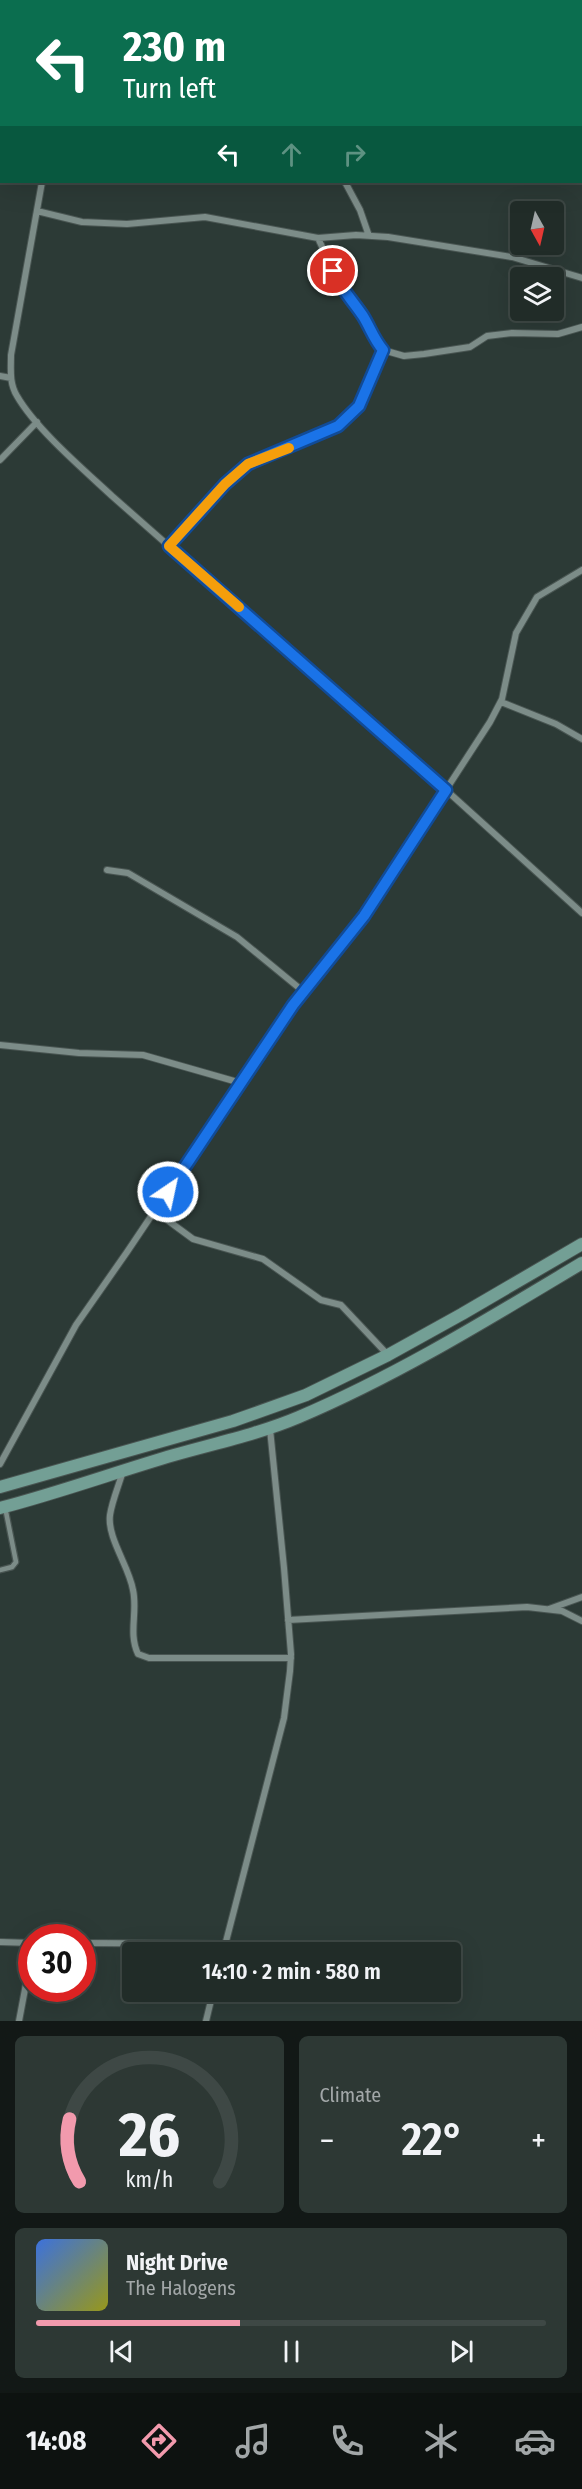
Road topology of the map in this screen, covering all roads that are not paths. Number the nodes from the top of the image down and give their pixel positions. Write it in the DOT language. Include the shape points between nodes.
graph roads {
  1 [pos="42,183"];
  2 [pos="346,183"];
  3 [pos="37,211"];
  4 [pos="369,236"];
  5 [pos="318,238"];
  6 [pos="582,278"];
  7 [pos="582,327"];
  8 [pos="383,350"];
  9 [pos="0,376"];
  10 [pos="10,378"];
  11 [pos="37,422"];
  12 [pos="0,460"];
  13 [pos="169,546"];
  14 [pos="582,570"];
  15 [pos="501,702"];
  16 [pos="582,739"];
  17 [pos="446,790"];
  18 [pos="107,870"];
  19 [pos="582,913"];
  20 [pos="304,992"];
  21 [pos="0,1046"];
  22 [pos="241,1083"];
  23 [pos="155,1211"];
  24 [pos="582,1244"];
  25 [pos="582,1263"];
  26 [pos="388,1355"];
  27 [pos="270,1429"];
  28 [pos="0,1464"];
  29 [pos="123,1470"];
  30 [pos="0,1487"];
  31 [pos="3,1507"];
  32 [pos="0,1570"];
  33 [pos="582,1597"];
  34 [pos="546,1609"];
  35 [pos="288,1620"];
  36 [pos="582,1621"];
  37 [pos="291,1658"];
  38 [pos="0,1942"];
  39 [pos="226,1942"];
  40 [pos="18,1943"];
  41 [pos="96,1943"];
  42 [pos="122,1943"];
  43 [pos="23,2002"];
  44 [pos="211,2002"];
  45 [pos="19,2021"];
  46 [pos="206,2021"];
  1 -- 3 [label="street"];
  2 -- 4 [label="street"];
  3 -- 5 [label="street" via="82,222 128,224 205,217"];
  3 -- 10 [label="street"];
  4 -- 5 [label="street"];
  4 -- 6 [label="street" via="512,257"];
  5 -- 8 [label="street" via="341,288"];
  7 -- 8 [label="street" via="558,334 487,336 470,347 424,354 404,356"];
  8 -- 13 [label="street" via="359,406 338,426 248,464"];
  9 -- 10 [label="street"];
  10 -- 11 [label="street" via="16,395"];
  11 -- 12 [label="street"];
  11 -- 13 [label="street"];
  13 -- 17 [label="street"];
  14 -- 15 [label="street" via="537,597 516,633"];
  15 -- 16 [label="street"];
  15 -- 17 [label="street"];
  17 -- 19 [label="street"];
  17 -- 20 [label="street" via="364,916"];
  18 -- 20 [label="street" via="128,873 237,937"];
  20 -- 22 [label="street"];
  21 -- 22 [label="street" via="144,1055"];
  22 -- 23 [label="street"];
  23 -- 26 [label="street" via="193,1239 262,1259 321,1299 341,1305"];
  23 -- 28 [label="street" via="76,1325"];
  24 -- 26 [label="main road"];
  25 -- 27 [label="main road" via="366,1386"];
  26 -- 30 [label="main road" via="267,1411"];
  27 -- 29 [label="main road"];
  27 -- 35 [label="street"];
  29 -- 31 [label="main road"];
  29 -- 37 [label="street" via="110,1515 111,1530 134,1591 133,1642 138,1654 149,1658"];
  31 -- 32 [label="lane" via="16,1562"];
  33 -- 34 [label="street"];
  34 -- 35 [label="street" via="493,1607"];
  34 -- 36 [label="street" via="562,1611"];
  35 -- 37 [label="street"];
  37 -- 39 [label="street" via="284,1718"];
  38 -- 40 [label="street"];
  41 -- 42 [label="street"];
  43 -- 45 [label="street"];
  44 -- 46 [label="street"];
}
